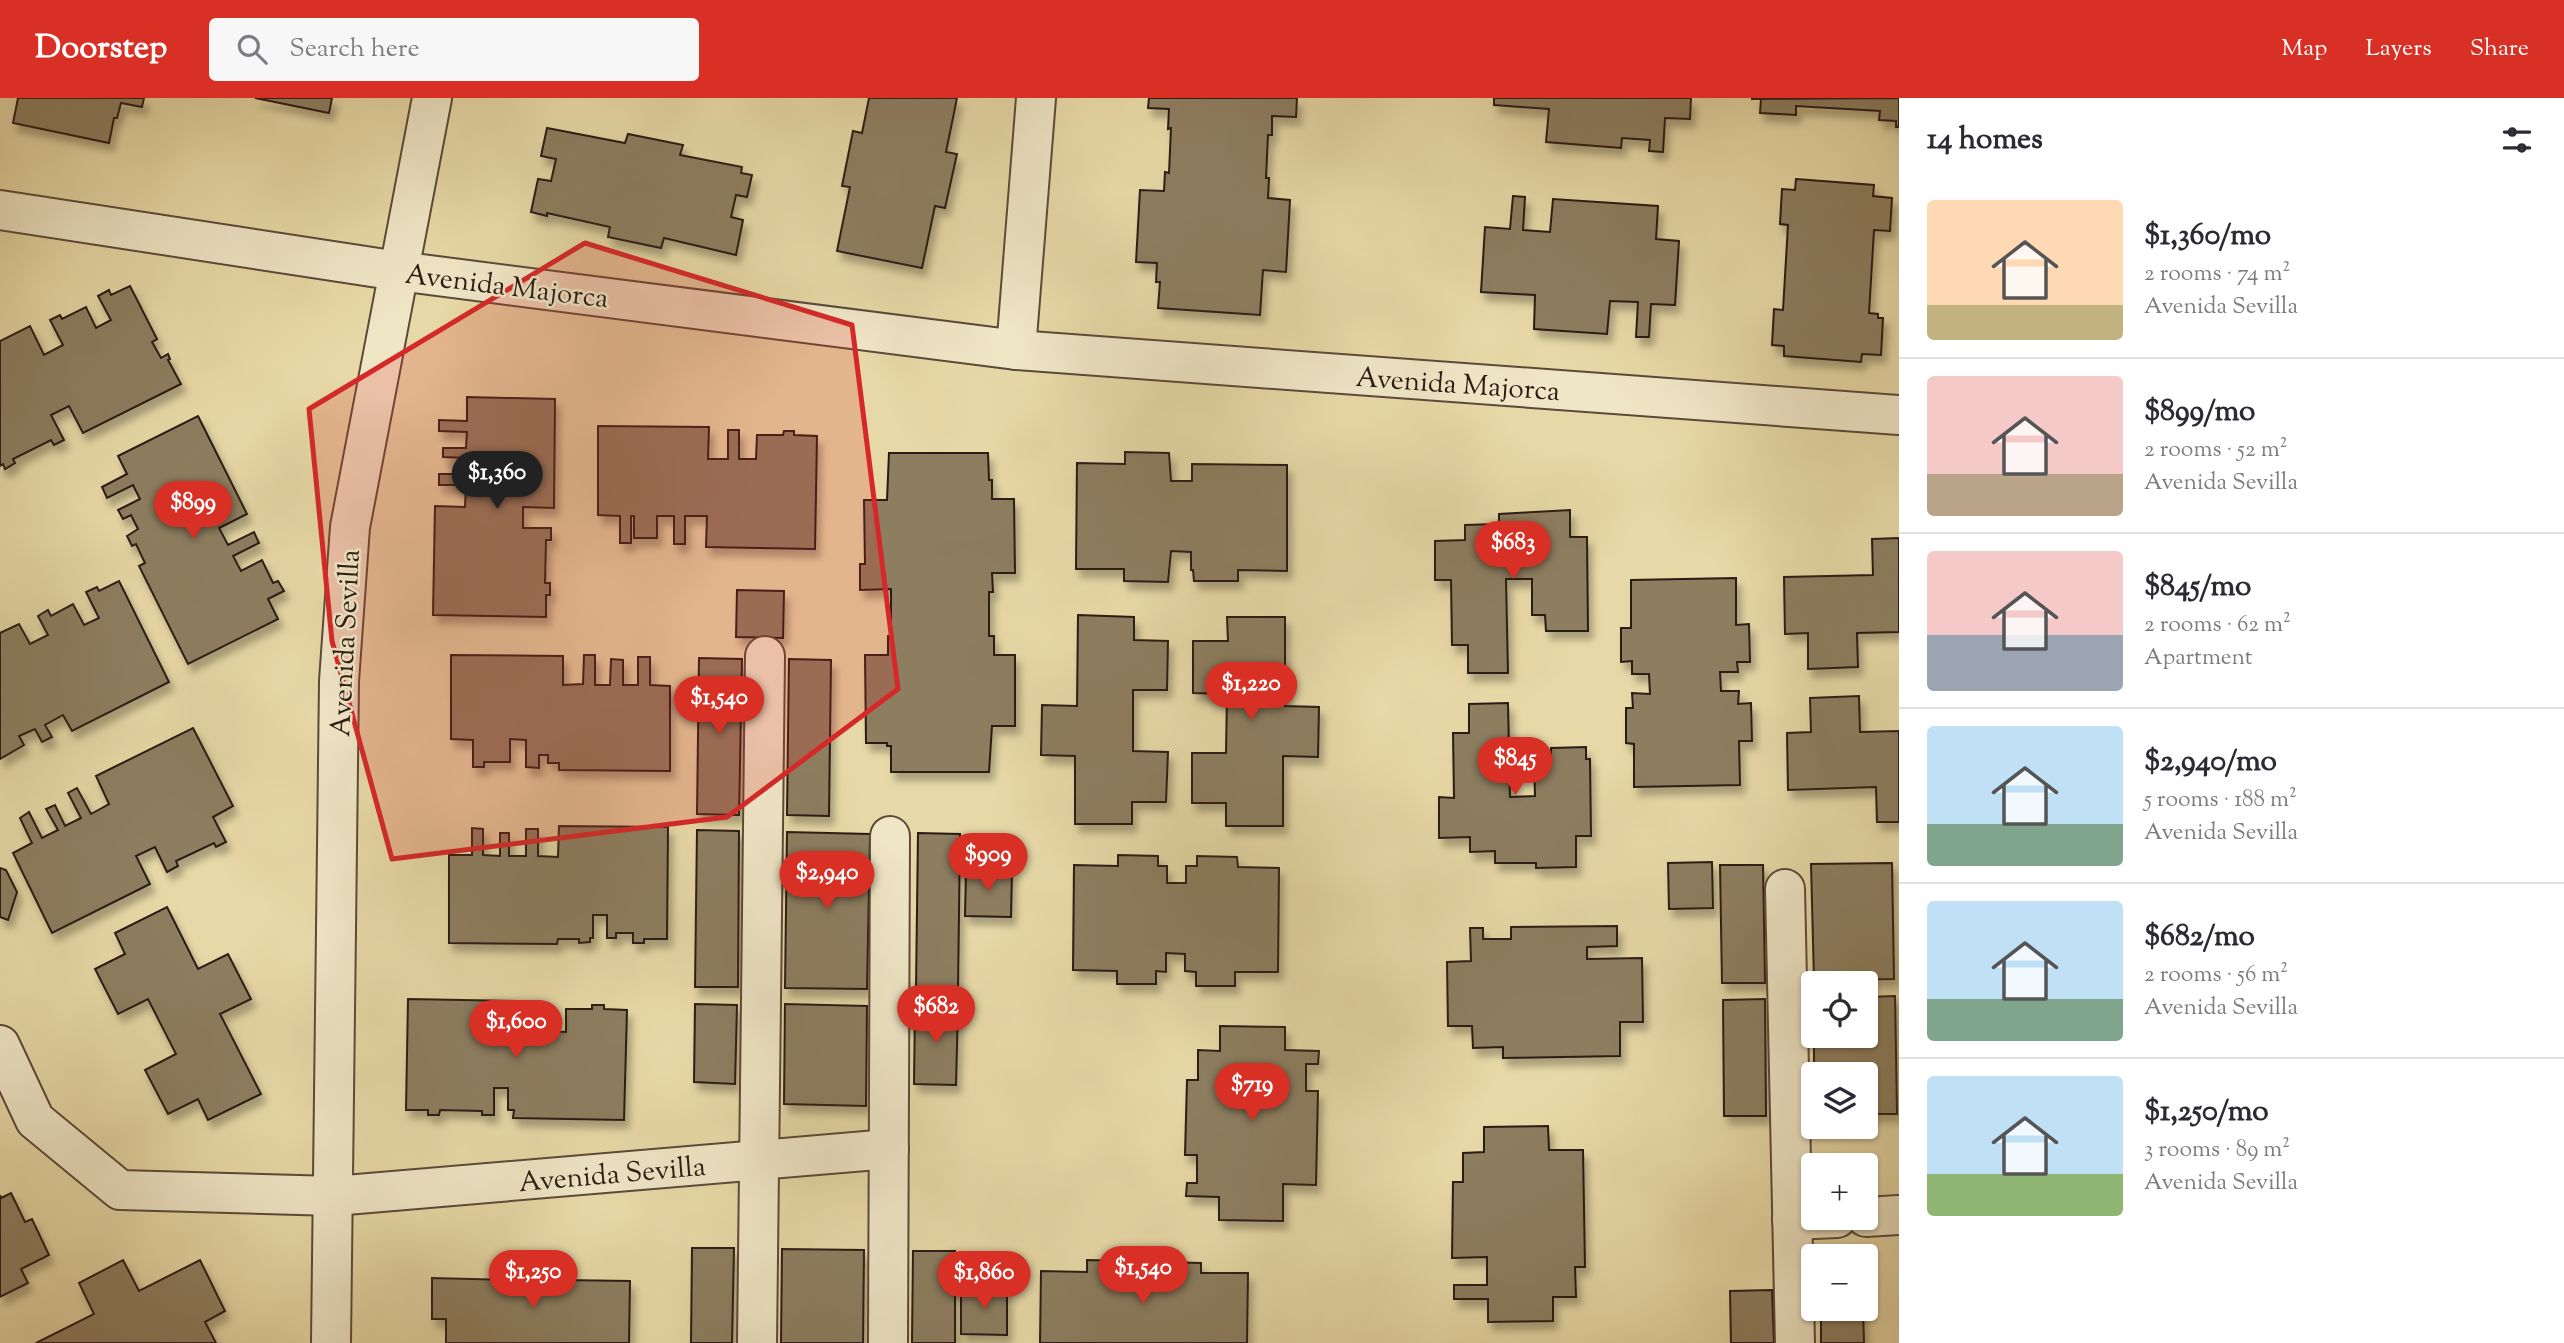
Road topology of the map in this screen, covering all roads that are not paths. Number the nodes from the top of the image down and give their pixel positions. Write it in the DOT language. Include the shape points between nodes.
graph roads {
  1 [pos="432,98"];
  2 [pos="1036,98"];
  3 [pos="0,210"];
  4 [pos="398,271"];
  5 [pos="1016,350"];
  6 [pos="1899,415"];
  7 [pos="765,656"];
  8 [pos="890,836"];
  9 [pos="1785,889"];
  10 [pos="3,1058"];
  11 [pos="889,1149"];
  12 [pos="758,1161"];
  13 [pos="334,1196"];
  14 [pos="1899,1215"];
  15 [pos="1878,1216"];
  16 [pos="1792,1220"];
  17 [pos="1801,1220"];
  18 [pos="331,1343"];
  19 [pos="757,1343"];
  20 [pos="888,1343"];
  21 [pos="1795,1343"];
  1 -- 4 [label="street, Avenida Sevilla"];
  2 -- 5 [label="street"];
  3 -- 4 [label="street, Avenida Majorca"];
  4 -- 5 [label="street, Avenida Majorca"];
  4 -- 13 [label="street, Avenida Sevilla" via="350,527 341,656"];
  5 -- 6 [label="street, Avenida Majorca"];
  7 -- 12 [label="street"];
  8 -- 11 [label="street"];
  9 -- 16 [label="street"];
  10 -- 13 [label="street, Avenida Sevilla" via="35,1120 120,1190"];
  11 -- 12 [label="street, Avenida Sevilla"];
  11 -- 20 [label="street"];
  12 -- 13 [label="street, Avenida Sevilla"];
  12 -- 19 [label="street"];
  13 -- 18 [label="street, Avenida Sevilla"];
  14 -- 15 [label="street"];
  16 -- 17 [label="street"];
  16 -- 21 [label="street"];
}
